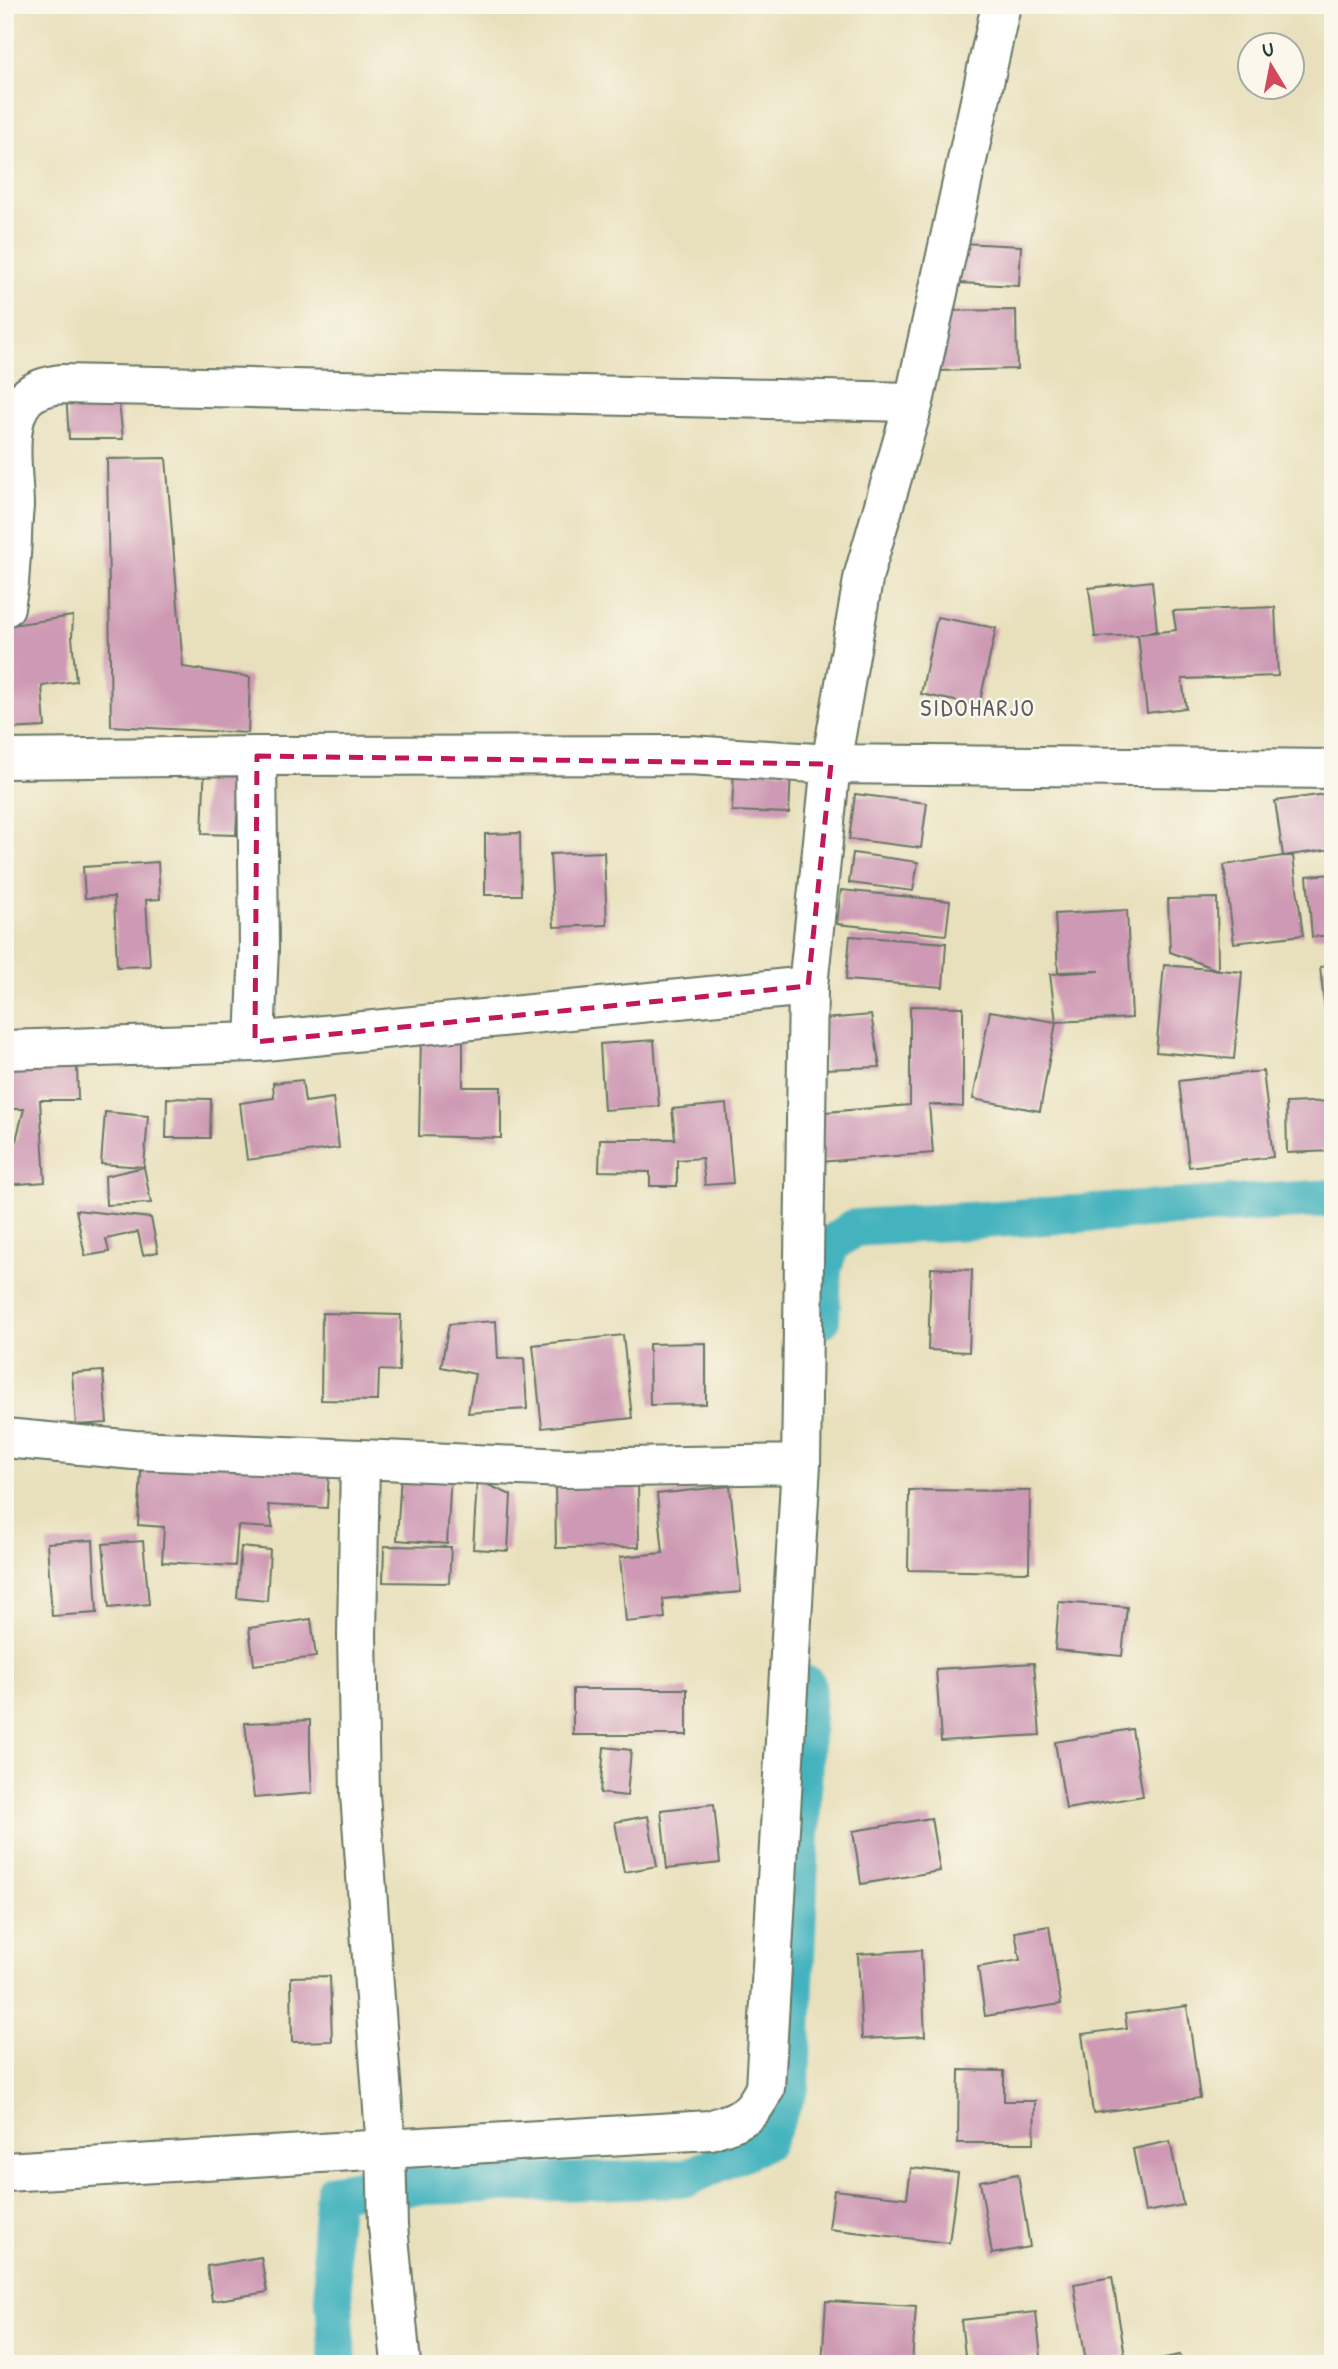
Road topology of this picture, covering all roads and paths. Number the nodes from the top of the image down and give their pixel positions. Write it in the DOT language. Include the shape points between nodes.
graph roads {
  1 [pos="1002,5"];
  2 [pos="914,402"];
  3 [pos="8,541"];
  4 [pos="5,607"];
  5 [pos="257,755"];
  6 [pos="5,760"];
  7 [pos="831,764"];
  8 [pos="1333,769"];
  9 [pos="808,986"];
  10 [pos="255,1042"];
  11 [pos="5,1050"];
  12 [pos="5,1438"];
  13 [pos="360,1459"];
  14 [pos="801,1464"];
  15 [pos="5,2172"];
  16 [pos="387,2172"];
  17 [pos="401,2364"];
  1 -- 2 [label="street"];
  2 -- 3 [label="street" via="61,384 33,393 16,415"];
  2 -- 7 [label="street" via="864,574"];
  3 -- 4 [label="street"];
  5 -- 6 [label="street"];
  5 -- 7 [label="street" via="689,755"];
  5 -- 10 [label="street"];
  7 -- 8 [label="street"];
  7 -- 9 [label="street"];
  9 -- 10 [label="street"];
  9 -- 14 [label="street"];
  10 -- 11 [label="street"];
  12 -- 13 [label="street" via="134,1450"];
  13 -- 14 [label="street" via="566,1468"];
  13 -- 16 [label="street" via="360,1794"];
  14 -- 16 [label="street" via="765,2088 756,2107 741,2119 710,2130"];
  15 -- 16 [label="street"];
  16 -- 17 [label="street"];
}
